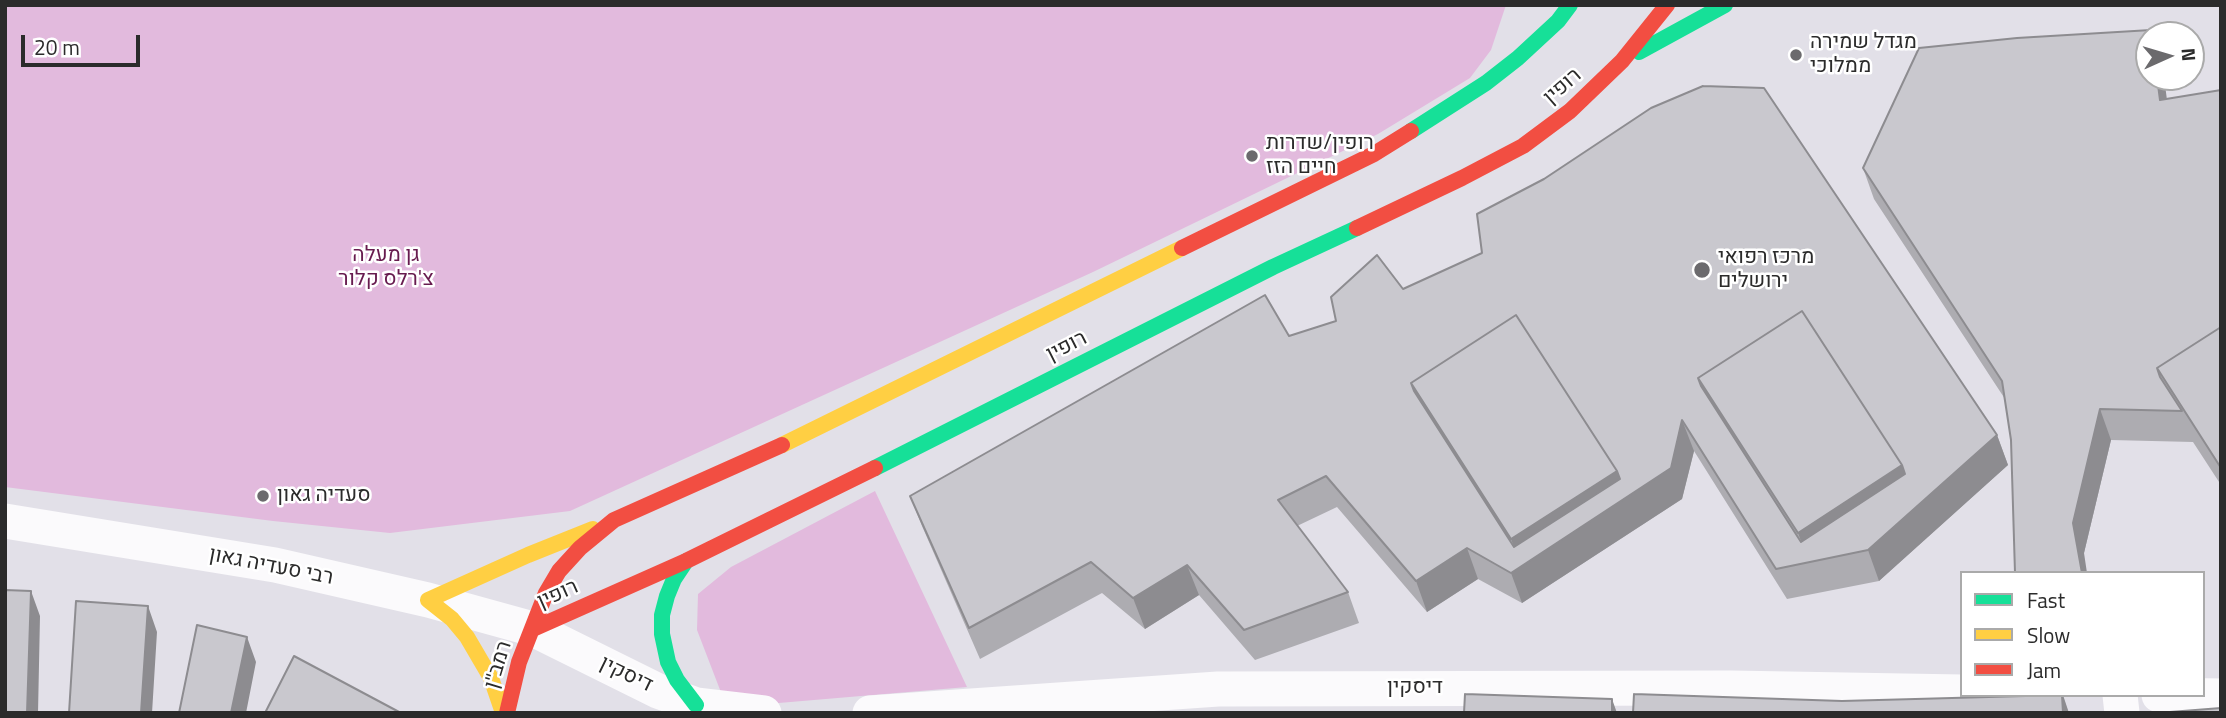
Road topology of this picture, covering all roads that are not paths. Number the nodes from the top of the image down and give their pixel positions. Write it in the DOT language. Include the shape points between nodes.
graph roads {
  1 [pos="1570,5"];
  2 [pos="1667,5"];
  3 [pos="1724,5"];
  4 [pos="1522,32"];
  5 [pos="1622,61"];
  6 [pos="1486,83"];
  7 [pos="614,520"];
  8 [pos="5,522"];
  9 [pos="686,561"];
  10 [pos="428,600"];
  11 [pos="533,629"];
  12 [pos="1960,692"];
  13 [pos="696,705"];
  14 [pos="505,713"];
  15 [pos="764,713"];
  16 [pos="870,713"];
  1 -- 6 [label="street, רופין" via="1558,21"];
  2 -- 5 [label="street, רופין"];
  3 -- 5 [label="street"];
  4 -- 6 [label="street"];
  5 -- 9 [label="street, רופין" via="1570,111 1522,146"];
  6 -- 7 [label="street, רופין" via="1374,154 794,439"];
  7 -- 10 [label="street"];
  7 -- 11 [label="street, רופין" via="559,571"];
  8 -- 10 [label="street, רבי סעדיה גאון" via="275,565"];
  9 -- 11 [label="street, רופין"];
  9 -- 13 [label="street" via="667,596 662,634 668,662"];
  10 -- 11 [label="street, רבי סעדיה גאון"];
  10 -- 14 [label="street" via="467,637"];
  11 -- 13 [label="street, דיסקין"];
  11 -- 14 [label="street, רמב\"ן"];
  12 -- 16 [label="street, דיסקין" via="1218,689"];
  13 -- 15 [label="street, דיסקין"];
}
